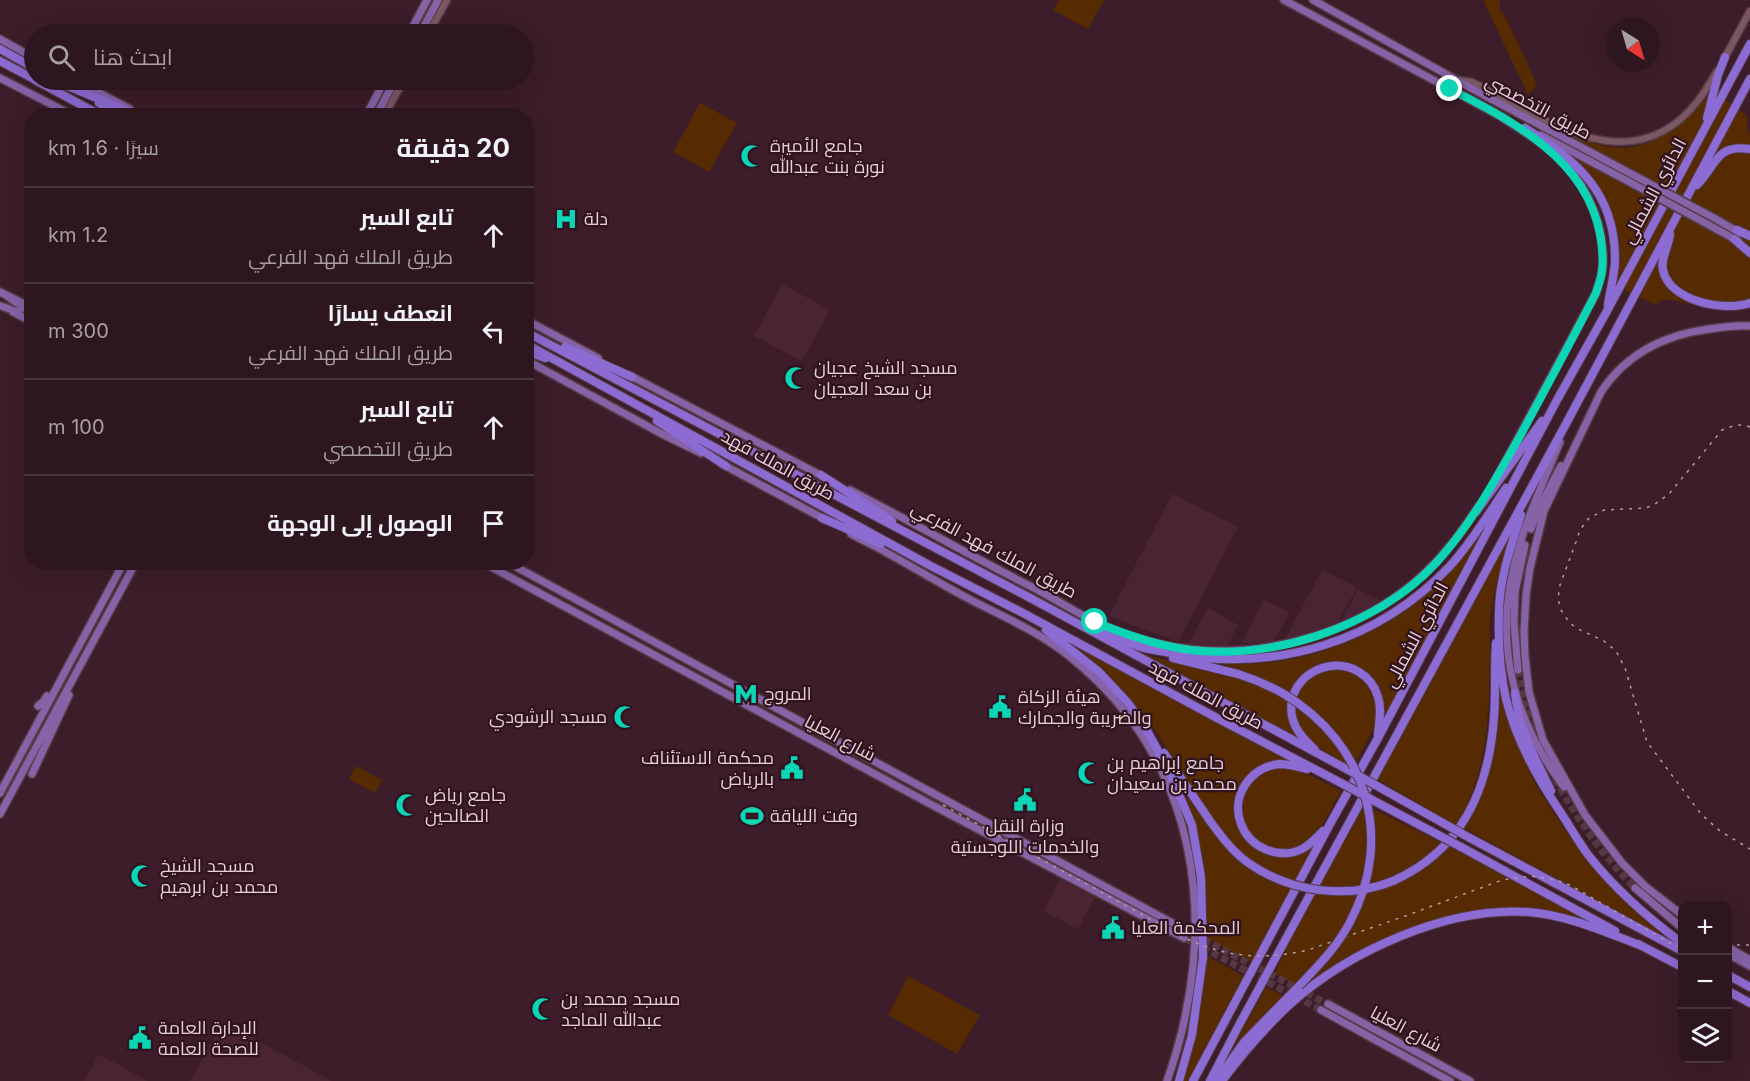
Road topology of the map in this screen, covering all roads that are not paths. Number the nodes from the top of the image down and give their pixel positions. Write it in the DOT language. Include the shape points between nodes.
graph roads {
  1 [pos="427,0"];
  2 [pos="438,0"];
  3 [pos="447,0"];
  4 [pos="1284,0"];
  5 [pos="1313,0"];
  6 [pos="1750,11"];
  7 [pos="414,24"];
  8 [pos="425,24"];
  9 [pos="434,24"];
  10 [pos="0,39"];
  11 [pos="1750,44"];
  12 [pos="0,49"];
  13 [pos="24,52"];
  14 [pos="1725,57"];
  15 [pos="0,61"];
  16 [pos="24,62"];
  17 [pos="24,73"];
  18 [pos="0,78"];
  19 [pos="1455,79"];
  20 [pos="1748,83"];
  21 [pos="55,90"];
  22 [pos="74,90"];
  23 [pos="77,90"];
  24 [pos="93,90"];
  25 [pos="380,90"];
  26 [pos="390,90"];
  27 [pos="398,90"];
  28 [pos="64,95"];
  29 [pos="58,108"];
  30 [pos="82,108"];
  31 [pos="88,108"];
  32 [pos="107,108"];
  33 [pos="121,108"];
  34 [pos="126,108"];
  35 [pos="370,108"];
  36 [pos="380,108"];
  37 [pos="388,108"];
  38 [pos="1503,117"];
  39 [pos="1525,128"];
  40 [pos="1705,128"];
  41 [pos="1750,149"];
  42 [pos="1690,193"];
  43 [pos="1670,230"];
  44 [pos="1735,235"];
  45 [pos="1750,237"];
  46 [pos="1750,251"];
  47 [pos="4,294"];
  48 [pos="1750,303"];
  49 [pos="24,304"];
  50 [pos="1,305"];
  51 [pos="1607,311"];
  52 [pos="24,316"];
  53 [pos="534,324"];
  54 [pos="1750,326"];
  55 [pos="534,334"];
  56 [pos="534,335"];
  57 [pos="534,348"];
  58 [pos="534,354"];
  59 [pos="534,364"];
  60 [pos="577,371"];
  61 [pos="632,377"];
  62 [pos="1601,392"];
  63 [pos="1557,400"];
  64 [pos="634,403"];
  65 [pos="1568,422"];
  66 [pos="1529,455"];
  67 [pos="726,466"];
  68 [pos="821,475"];
  69 [pos="1526,498"];
  70 [pos="1476,512"];
  71 [pos="822,518"];
  72 [pos="934,548"];
  73 [pos="929,566"];
  74 [pos="120,570"];
  75 [pos="132,570"];
  76 [pos="497,570"];
  77 [pos="522,570"];
  78 [pos="1034,600"];
  79 [pos="1498,612"];
  80 [pos="1023,613"];
  81 [pos="99,633"];
  82 [pos="1135,645"];
  83 [pos="74,654"];
  84 [pos="1518,670"];
  85 [pos="1515,693"];
  86 [pos="38,706"];
  87 [pos="1145,727"];
  88 [pos="1378,738"];
  89 [pos="1328,760"];
  90 [pos="32,774"];
  91 [pos="1341,783"];
  92 [pos="0,793"];
  93 [pos="1553,801"];
  94 [pos="0,814"];
  95 [pos="1585,815"];
  96 [pos="1330,824"];
  97 [pos="1635,888"];
  98 [pos="1678,911"];
  99 [pos="1678,924"];
  100 [pos="1678,939"];
  101 [pos="1642,946"];
  102 [pos="1678,948"];
  103 [pos="1732,949"];
  104 [pos="1730,955"];
  105 [pos="1750,960"];
  106 [pos="1678,964"];
  107 [pos="1750,966"];
  108 [pos="1732,978"];
  109 [pos="1750,987"];
  110 [pos="1732,993"];
  111 [pos="1750,1003"];
  112 [pos="1328,1004"];
  113 [pos="1321,1010"];
  114 [pos="1167,1081"];
  115 [pos="1179,1081"];
  116 [pos="1193,1081"];
  117 [pos="1210,1081"];
  118 [pos="1216,1081"];
  119 [pos="1222,1081"];
  120 [pos="1450,1081"];
  121 [pos="1470,1081"];
  1 -- 7 [label="main road"];
  2 -- 8 [label="main road"];
  3 -- 9 [label="main road"];
  4 -- 38 [label="main road, طريق التخصصي"];
  5 -- 19 [label="main road, طريق التخصصي"];
  6 -- 14 [label="main road"];
  10 -- 13 [label="main road"];
  11 -- 40 [label="highway, الدائري الشمالي"];
  12 -- 16 [label="highway"];
  14 -- 19 [label="main road" via="1698,101 1681,118 1661,132 1626,142 1607,142 1568,130 1472,82"];
  14 -- 40 [label="highway"];
  15 -- 17 [label="highway"];
  18 -- 29 [label="main road"];
  19 -- 44 [label="main road, طريق التخصصي, bridge" via="1714,218"];
  20 -- 42 [label="highway, الدائري الشمالي"];
  21 -- 28 [label="highway"];
  22 -- 32 [label="highway"];
  23 -- 33 [label="highway"];
  24 -- 34 [label="main road"];
  25 -- 35 [label="main road"];
  26 -- 36 [label="main road"];
  27 -- 37 [label="main road"];
  28 -- 30 [label="highway"];
  28 -- 31 [label="highway"];
  38 -- 39 [label="main road, طريق التخصصي"];
  38 -- 70 [label="main road, طريق الملك فهد الفرعي" via="1563,162 1577,180 1597,217 1602,271 1591,303"];
  39 -- 44 [label="main road, طريق التخصصي, bridge"];
  39 -- 51 [label="highway" via="1568,157 1602,199 1613,235 1615,260"];
  40 -- 51 [label="highway, الدائري الشمالي"];
  41 -- 42 [label="highway" via="1738,147 1718,155"];
  42 -- 43 [label="highway, الدائري الشمالي"];
  43 -- 48 [label="highway" via="1662,267 1674,290 1715,304"];
  43 -- 65 [label="highway, الدائري الشمالي"];
  44 -- 45 [label="highway"];
  44 -- 46 [label="highway"];
  47 -- 49 [label="main road"];
  47 -- 50 [label="main road" via="21,309 18,312"];
  50 -- 52 [label="main road"];
  51 -- 63 [label="highway, الدائري الشمالي"];
  53 -- 61 [label="main road, طريق الملك فهد الفرعي"];
  54 -- 62 [label="main road" via="1687,332 1651,345 1629,361"];
  55 -- 61 [label="highway"];
  56 -- 72 [label="highway, طريق الملك فهد"];
  57 -- 60 [label="highway, طريق الملك فهد"];
  58 -- 60 [label="highway"];
  59 -- 67 [label="main road"];
  60 -- 64 [label="highway, طريق الملك فهد"];
  61 -- 68 [label="main road, طريق الملك فهد الفرعي"];
  62 -- 84 [label="main road" via="1546,495 1520,563 1514,623"];
  62 -- 95 [label="main road" via="1544,511 1525,604 1525,657 1534,714 1543,740"];
  63 -- 66 [label="highway, الدائري الشمالي"];
  63 -- 70 [label="highway"];
  64 -- 67 [label="highway"];
  64 -- 73 [label="highway, طريق الملك فهد"];
  65 -- 69 [label="highway, الدائري الشمالي"];
  65 -- 85 [label="main road" via="1513,570 1506,633"];
  66 -- 82 [label="highway" via="1449,567 1394,612 1350,637 1301,652 1235,660 1198,658"];
  66 -- 88 [label="highway, الدائري الشمالي"];
  67 -- 71 [label="main road"];
  68 -- 70 [label="main road, طريق الملك فهد الفرعي" via="1095,622 1150,642 1206,651 1277,647 1358,620 1390,602 1428,571"];
  68 -- 72 [label="highway"];
  69 -- 79 [label="highway" via="1508,555"];
  69 -- 117 [label="highway, الدائري الشمالي"];
  71 -- 73 [label="highway"];
  71 -- 114 [label="main road" via="1041,636 1100,684 1138,730 1173,800 1194,889 1196,925 1191,990"];
  72 -- 78 [label="highway, طريق الملك فهد"];
  73 -- 80 [label="highway, طريق الملك فهد"];
  74 -- 83 [label="main road"];
  75 -- 81 [label="main road"];
  76 -- 77 [label="main road, شارع العليا" via="915,796 1184,934 831,736"];
  78 -- 82 [label="highway"];
  78 -- 89 [label="highway, طريق الملك فهد"];
  79 -- 87 [label="highway, bridge" via="1494,721 1477,796 1449,843 1423,865 1394,881 1367,889 1320,890 1286,882 1247,862 1222,838"];
  79 -- 93 [label="highway" via="1506,699 1523,747"];
  80 -- 87 [label="highway" via="1099,672"];
  80 -- 91 [label="highway, طريق الملك فهد"];
  81 -- 90 [label="main road"];
  81 -- 94 [label="main road"];
  82 -- 118 [label="highway, bridge" via="1170,658 1238,674 1284,694 1342,746 1356,770 1369,810 1371,852 1366,886 1349,924 1326,958 1245,1041"];
  83 -- 86 [label="main road"];
  83 -- 92 [label="main road"];
  85 -- 93 [label="highway" via="1521,725"];
  85 -- 95 [label="main road" via="1541,753"];
  87 -- 115 [label="highway" via="1185,806 1201,877 1203,957 1192,1035"];
  88 -- 89 [label="highway" via="1380,704 1371,682 1349,667 1317,669 1304,678 1295,692 1292,717 1301,736"];
  88 -- 96 [label="highway, الدائري الشمالي"];
  89 -- 102 [label="highway, طريق الملك فهد, bridge"];
  91 -- 96 [label="highway" via="1296,766 1273,765 1253,775 1239,797 1238,812 1244,831 1252,841 1273,852 1300,850"];
  91 -- 101 [label="highway, طريق الملك فهد, bridge"];
  93 -- 100 [label="highway" via="1613,884"];
  95 -- 98 [label="main road" via="1622,863"];
  96 -- 116 [label="highway, الدائري الشمالي"];
  97 -- 99 [label="main road"];
  101 -- 106 [label="highway, طريق الملك فهد"];
  101 -- 119 [label="highway" via="1587,925 1530,912 1442,921 1374,949 1306,992 1260,1034"];
  103 -- 105 [label="main road"];
  104 -- 107 [label="main road"];
  108 -- 109 [label="highway"];
  110 -- 111 [label="highway"];
  112 -- 121 [label="main road, شارع العليا"];
  113 -- 120 [label="main road, شارع العليا"];
}
